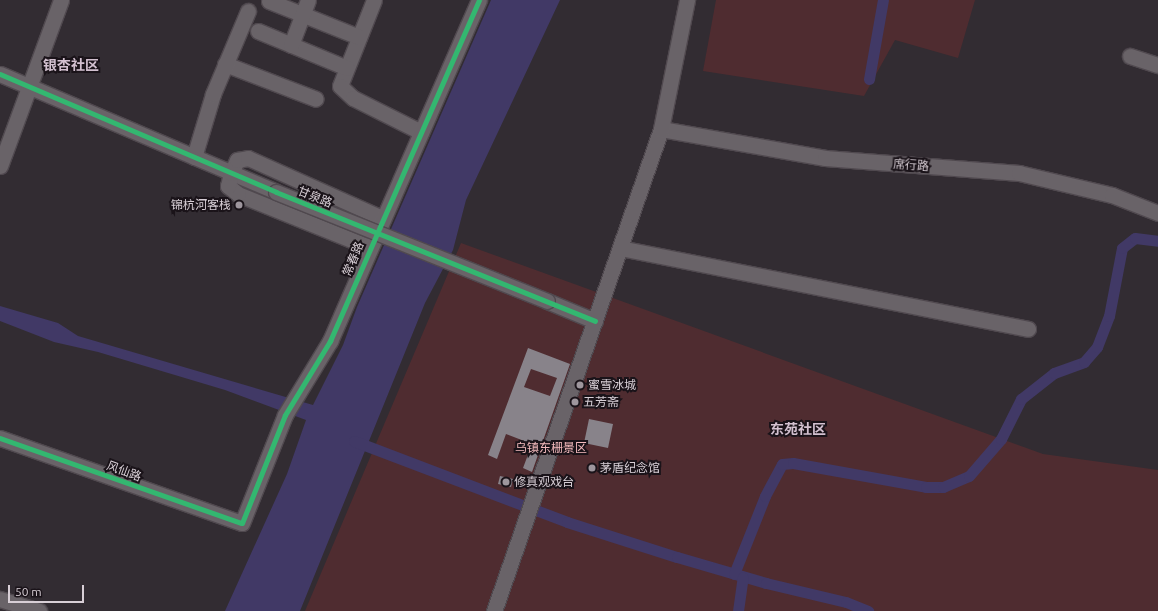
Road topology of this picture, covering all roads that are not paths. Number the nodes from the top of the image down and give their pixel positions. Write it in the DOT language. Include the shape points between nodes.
graph roads {
  1 [pos="61,0"];
  2 [pos="308,0"];
  3 [pos="374,0"];
  4 [pos="479,0"];
  5 [pos="687,0"];
  6 [pos="269,1"];
  7 [pos="248,11"];
  8 [pos="303,14"];
  9 [pos="258,32"];
  10 [pos="359,37"];
  11 [pos="291,45"];
  12 [pos="1130,56"];
  13 [pos="225,64"];
  14 [pos="1158,65"];
  15 [pos="347,68"];
  16 [pos="0,74"];
  17 [pos="30,86"];
  18 [pos="316,99"];
  19 [pos="661,129"];
  20 [pos="421,132"];
  21 [pos="194,157"];
  22 [pos="0,166"];
  23 [pos="231,173"];
  24 [pos="1158,213"];
  25 [pos="382,218"];
  26 [pos="369,247"];
  27 [pos="620,248"];
  28 [pos="595,321"];
  29 [pos="1028,329"];
  30 [pos="0,438"];
  31 [pos="242,523"];
  32 [pos="0,599"];
  33 [pos="40,611"];
  34 [pos="494,611"];
  1 -- 17 [label="street"];
  2 -- 8 [label="street"];
  3 -- 10 [label="street"];
  4 -- 20 [label="street, 常春路"];
  5 -- 19 [label="street"];
  6 -- 8 [label="street"];
  7 -- 13 [label="street"];
  8 -- 10 [label="street"];
  8 -- 11 [label="street"];
  9 -- 11 [label="street"];
  10 -- 15 [label="street"];
  11 -- 15 [label="street"];
  12 -- 14 [label="street"];
  13 -- 18 [label="street"];
  13 -- 21 [label="street"];
  15 -- 20 [label="street" via="340,86 343,92"];
  16 -- 17 [label="street, 甘泉路"];
  17 -- 21 [label="street, 甘泉路"];
  17 -- 22 [label="street"];
  19 -- 24 [label="street, 席行路" via="825,158 1019,173 1112,195"];
  19 -- 27 [label="street"];
  20 -- 25 [label="street, 常春路"];
  21 -- 23 [label="street, 甘泉路"];
  23 -- 25 [label="street" via="237,160 248,158"];
  23 -- 26 [label="street" via="228,186 238,194"];
  23 -- 28 [label="street, 甘泉路, bridge"];
  25 -- 26 [label="street, 常春路"];
  26 -- 31 [label="street, 常春路" via="330,341 285,415"];
  27 -- 28 [label="street"];
  27 -- 29 [label="street"];
  28 -- 34 [label="street"];
  30 -- 31 [label="street, 风仙路"];
  32 -- 33 [label="street"];
}
